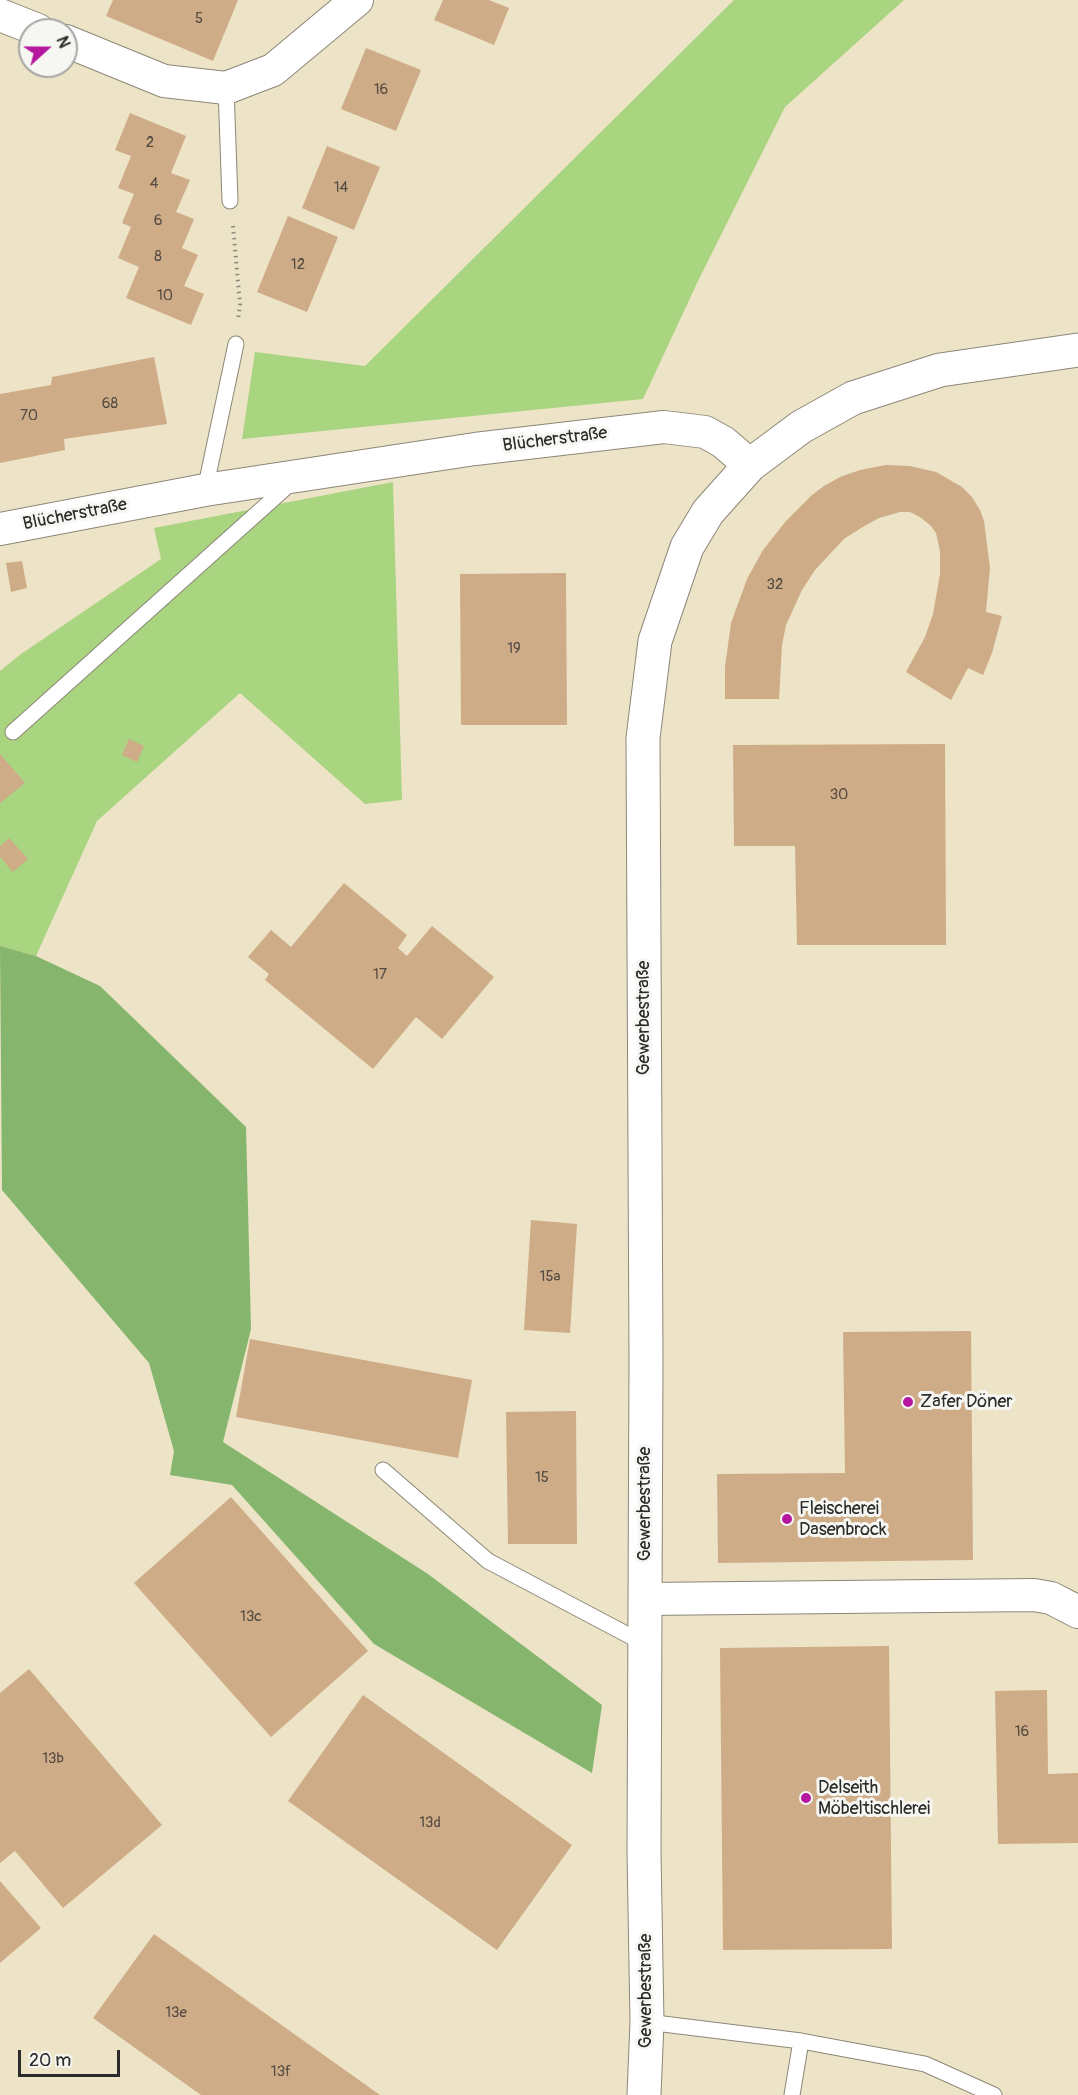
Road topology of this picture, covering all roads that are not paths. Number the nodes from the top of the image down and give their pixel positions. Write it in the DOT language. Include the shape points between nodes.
graph roads {
  1 [pos="357,0"];
  2 [pos="0,15"];
  3 [pos="18,22"];
  4 [pos="78,46"];
  5 [pos="226,88"];
  6 [pos="230,201"];
  7 [pos="236,344"];
  8 [pos="1078,350"];
  9 [pos="750,465"];
  10 [pos="299,476"];
  11 [pos="205,490"];
  12 [pos="0,529"];
  13 [pos="13,732"];
  14 [pos="383,1470"];
  15 [pos="645,1599"];
  16 [pos="1078,1612"];
  17 [pos="645,1644"];
  18 [pos="647,2022"];
  19 [pos="801,2041"];
  20 [pos="644,2095"];
  21 [pos="792,2095"];
  22 [pos="994,2095"];
  1 -- 5 [label="street" via="273,70"];
  2 -- 3 [label="street"];
  4 -- 5 [label="street" via="164,81"];
  5 -- 6 [label="lane"];
  7 -- 11 [label="lane"];
  8 -- 9 [label="street" via="940,370 853,398 801,427"];
  9 -- 10 [label="street, Blücherstraße" via="705,432 664,427 474,449"];
  9 -- 15 [label="street, Gewerbestraße" via="708,512 687,547 654,642 643,738"];
  10 -- 11 [label="street, Blücherstraße"];
  10 -- 13 [label="lane"];
  11 -- 12 [label="street, Blücherstraße"];
  14 -- 17 [label="lane" via="488,1561"];
  15 -- 16 [label="street" via="1034,1595 1051,1598"];
  15 -- 17 [label="street, Gewerbestraße"];
  17 -- 18 [label="street, Gewerbestraße"];
  18 -- 19 [label="lane"];
  18 -- 20 [label="street, Gewerbestraße"];
  19 -- 21 [label="lane"];
  19 -- 22 [label="lane" via="925,2064"];
}
